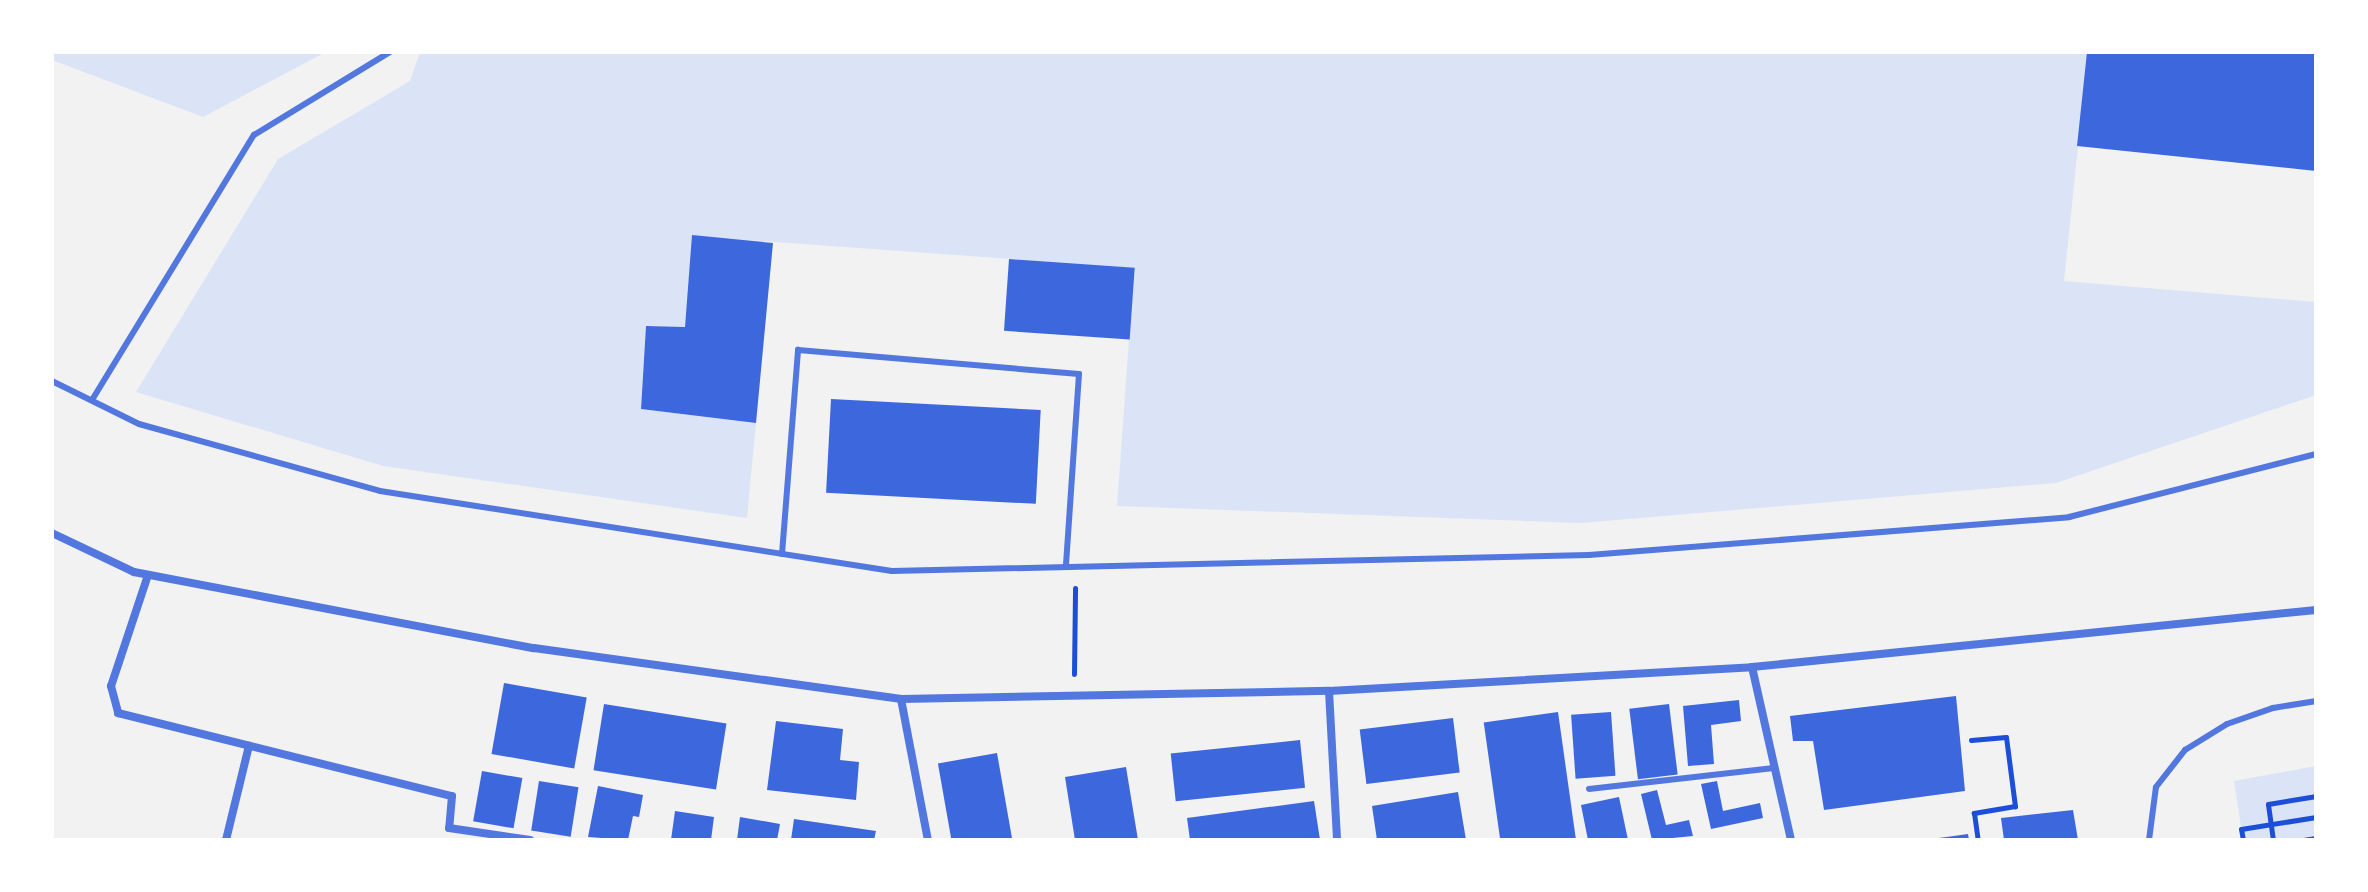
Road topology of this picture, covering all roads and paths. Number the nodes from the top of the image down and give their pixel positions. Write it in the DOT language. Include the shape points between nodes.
graph roads {
  1 [pos="390,52"];
  2 [pos="52,381"];
  3 [pos="92,400"];
  4 [pos="2316,454"];
  5 [pos="52,533"];
  6 [pos="782,554"];
  7 [pos="1066,567"];
  8 [pos="1076,567"];
  9 [pos="148,575"];
  10 [pos="2316,610"];
  11 [pos="1752,667"];
  12 [pos="1329,691"];
  13 [pos="1073,696"];
  14 [pos="901,699"];
  15 [pos="2316,701"];
  16 [pos="1971,740"];
  17 [pos="249,746"];
  18 [pos="1774,768"];
  19 [pos="1589,789"];
  20 [pos="2316,796"];
  21 [pos="2316,817"];
  22 [pos="2316,838"];
  23 [pos="226,840"];
  24 [pos="530,840"];
  25 [pos="928,840"];
  26 [pos="1337,840"];
  27 [pos="1791,840"];
  28 [pos="1978,840"];
  29 [pos="2149,840"];
  30 [pos="2243,840"];
  31 [pos="2273,840"];
  32 [pos="2303,840"];
  1 -- 3 [label="lane" via="254,135"];
  2 -- 3 [label="lane"];
  3 -- 6 [label="lane" via="139,424 380,491"];
  4 -- 8 [label="lane" via="2069,517 1589,555"];
  5 -- 9 [label="street"];
  6 -- 7 [label="lane" via="892,571"];
  6 -- 7 [label="lane" via="798,350 1079,374"];
  7 -- 8 [label="lane"];
  8 -- 13 [label="path"];
  9 -- 14 [label="street" via="534,648"];
  9 -- 17 [label="street" via="111,686 118,713"];
  10 -- 11 [label="street"];
  11 -- 12 [label="street"];
  11 -- 18 [label="street"];
  12 -- 13 [label="street"];
  12 -- 26 [label="street"];
  13 -- 14 [label="street"];
  14 -- 25 [label="street"];
  15 -- 29 [label="lane" via="2227,724 2185,750 2156,787"];
  16 -- 28 [label="path" via="2006,737 2015,806 1974,813"];
  17 -- 23 [label="street"];
  17 -- 24 [label="street" via="452,796 449,828"];
  18 -- 19 [label="lane"];
  18 -- 27 [label="street"];
  20 -- 31 [label="path" via="2268,804"];
  21 -- 30 [label="path" via="2241,829"];
  22 -- 32 [label="path"];
}
